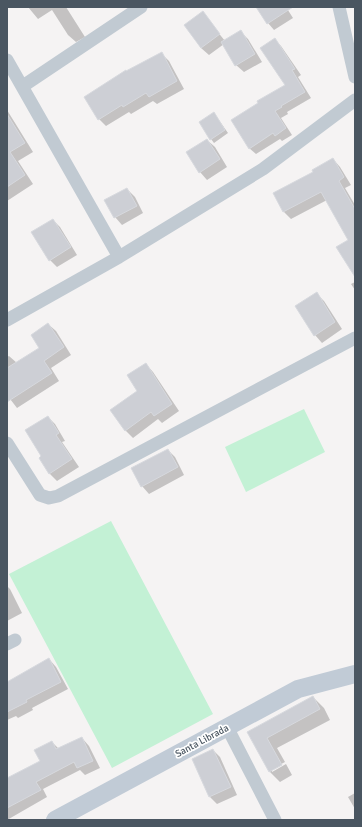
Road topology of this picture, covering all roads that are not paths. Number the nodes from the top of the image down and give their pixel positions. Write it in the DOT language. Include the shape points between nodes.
graph roads {
  1 [pos="141,7"];
  2 [pos="338,7"];
  3 [pos="7,60"];
  4 [pos="355,77"];
  5 [pos="23,86"];
  6 [pos="355,100"];
  7 [pos="119,257"];
  8 [pos="7,320"];
  9 [pos="355,338"];
  10 [pos="7,444"];
  11 [pos="355,674"];
  12 [pos="227,727"];
  13 [pos="55,820"];
  14 [pos="275,820"];
  1 -- 5 [label="street"];
  2 -- 4 [label="street"];
  3 -- 5 [label="street"];
  5 -- 7 [label="street"];
  6 -- 7 [label="street" via="263,169"];
  7 -- 8 [label="street"];
  9 -- 10 [label="street" via="58,496 49,498 40,495"];
  11 -- 12 [label="street, Santa Librada" via="298,689"];
  12 -- 13 [label="street, Santa Librada"];
  12 -- 14 [label="street"];
}
